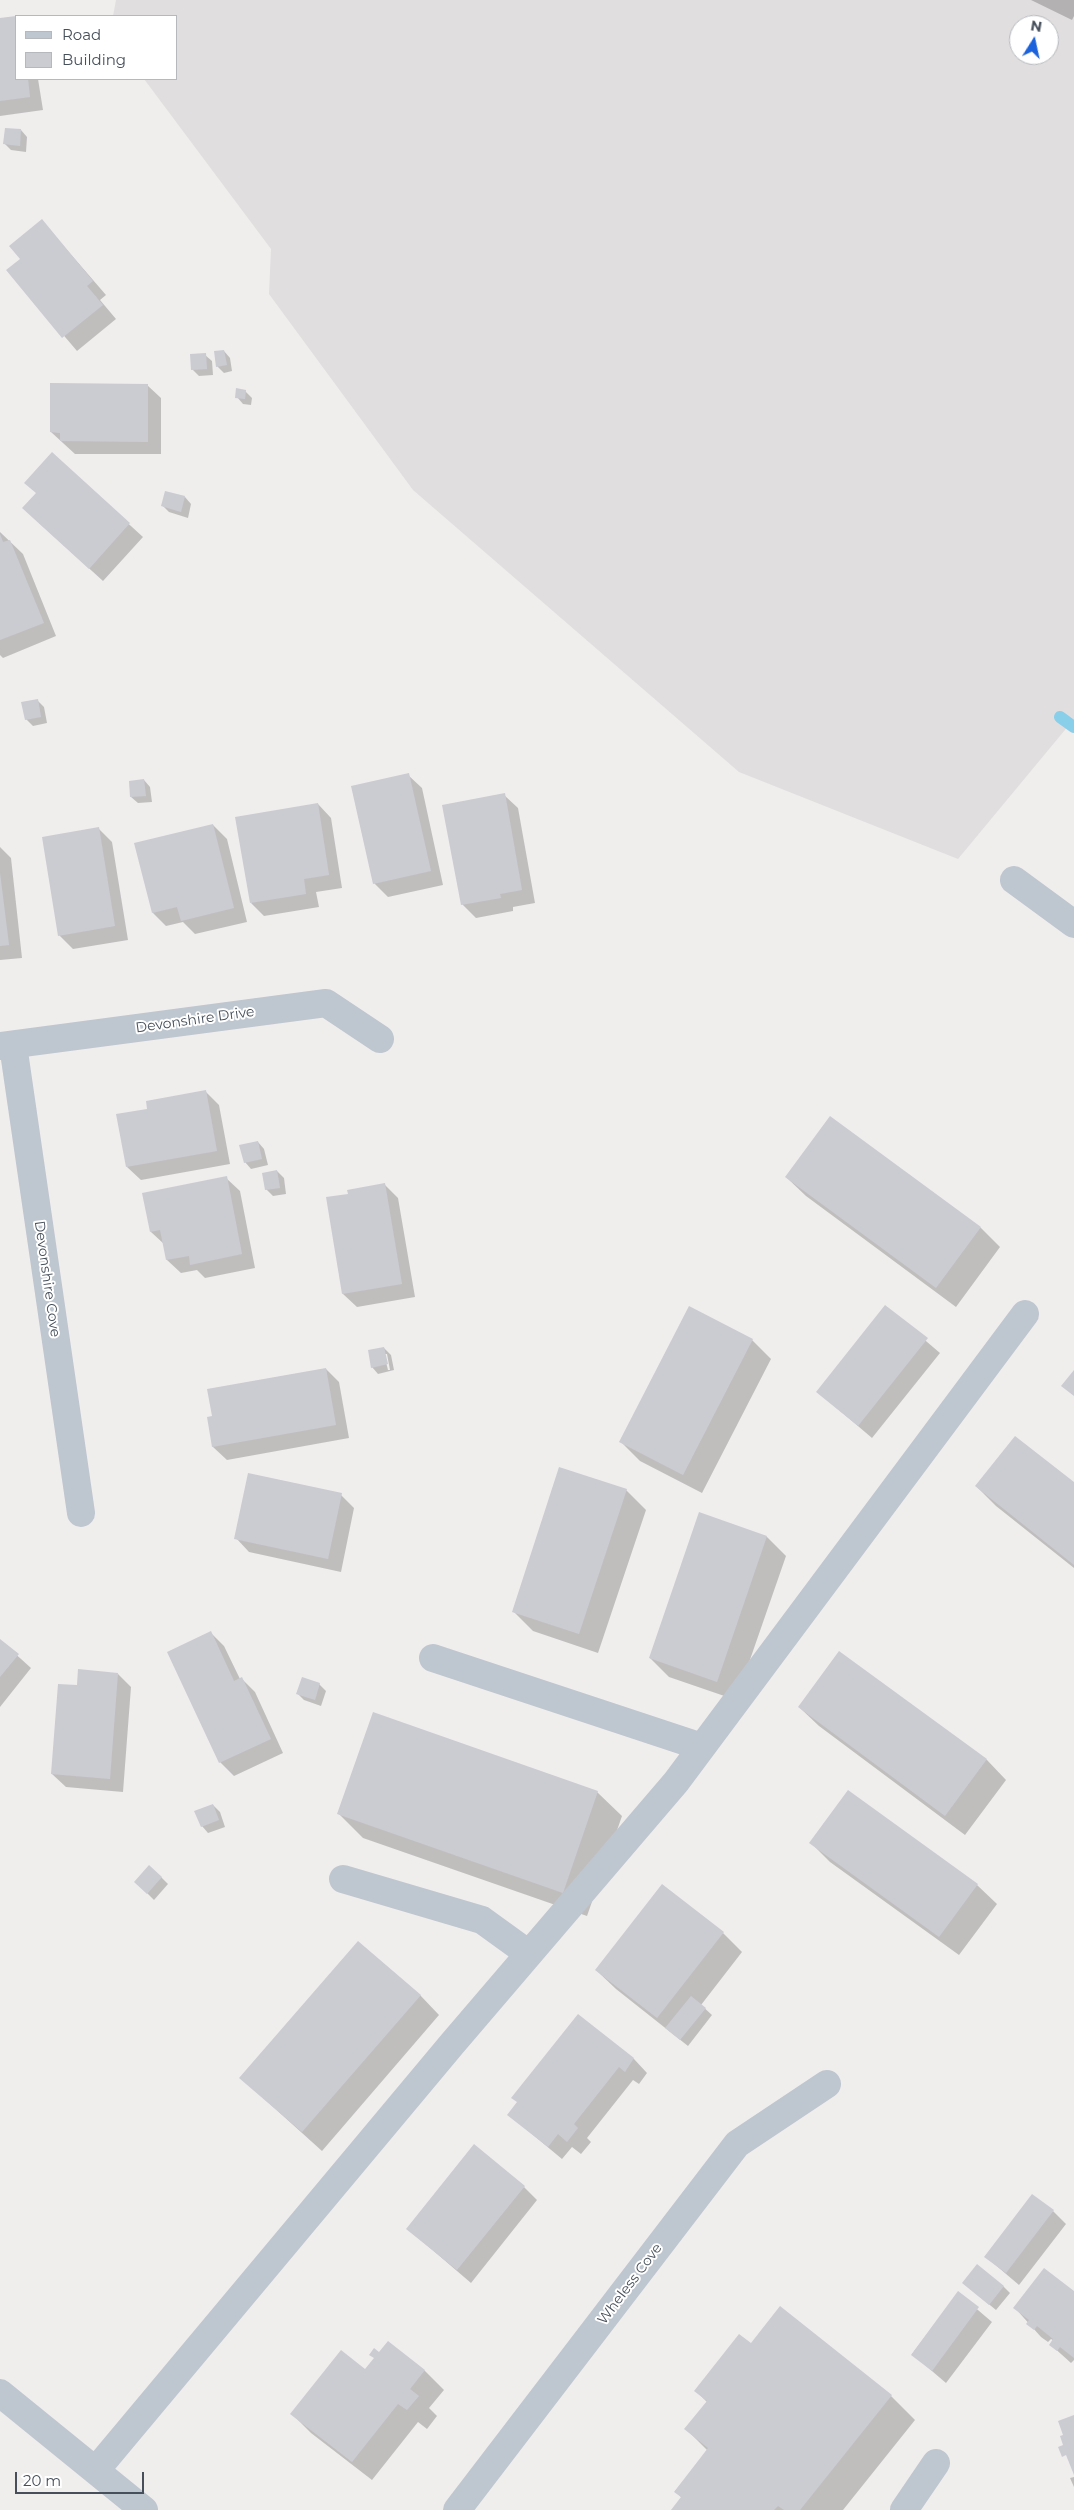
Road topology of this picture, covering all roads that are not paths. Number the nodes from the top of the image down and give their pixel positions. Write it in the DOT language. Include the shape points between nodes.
graph roads {
  1 [pos="1014,880"];
  2 [pos="1074,924"];
  3 [pos="380,1039"];
  4 [pos="7,1045"];
  5 [pos="1025,1314"];
  6 [pos="81,1512"];
  7 [pos="433,1658"];
  8 [pos="702,1747"];
  9 [pos="343,1879"];
  10 [pos="528,1954"];
  11 [pos="826,2084"];
  12 [pos="0,2393"];
  13 [pos="936,2463"];
  14 [pos="96,2470"];
  15 [pos="144,2510"];
  16 [pos="458,2510"];
  17 [pos="904,2510"];
  1 -- 2 [label="street"];
  3 -- 4 [label="street, Devonshire Drive" via="326,1003"];
  4 -- 6 [label="street, Devonshire Cove"];
  5 -- 8 [label="street"];
  7 -- 8 [label="street"];
  8 -- 10 [label="street" via="676,1782"];
  9 -- 10 [label="street" via="482,1920"];
  10 -- 14 [label="street"];
  11 -- 16 [label="street, Wheless Cove" via="737,2144"];
  12 -- 14 [label="street"];
  13 -- 17 [label="street"];
  14 -- 15 [label="street"];
}
